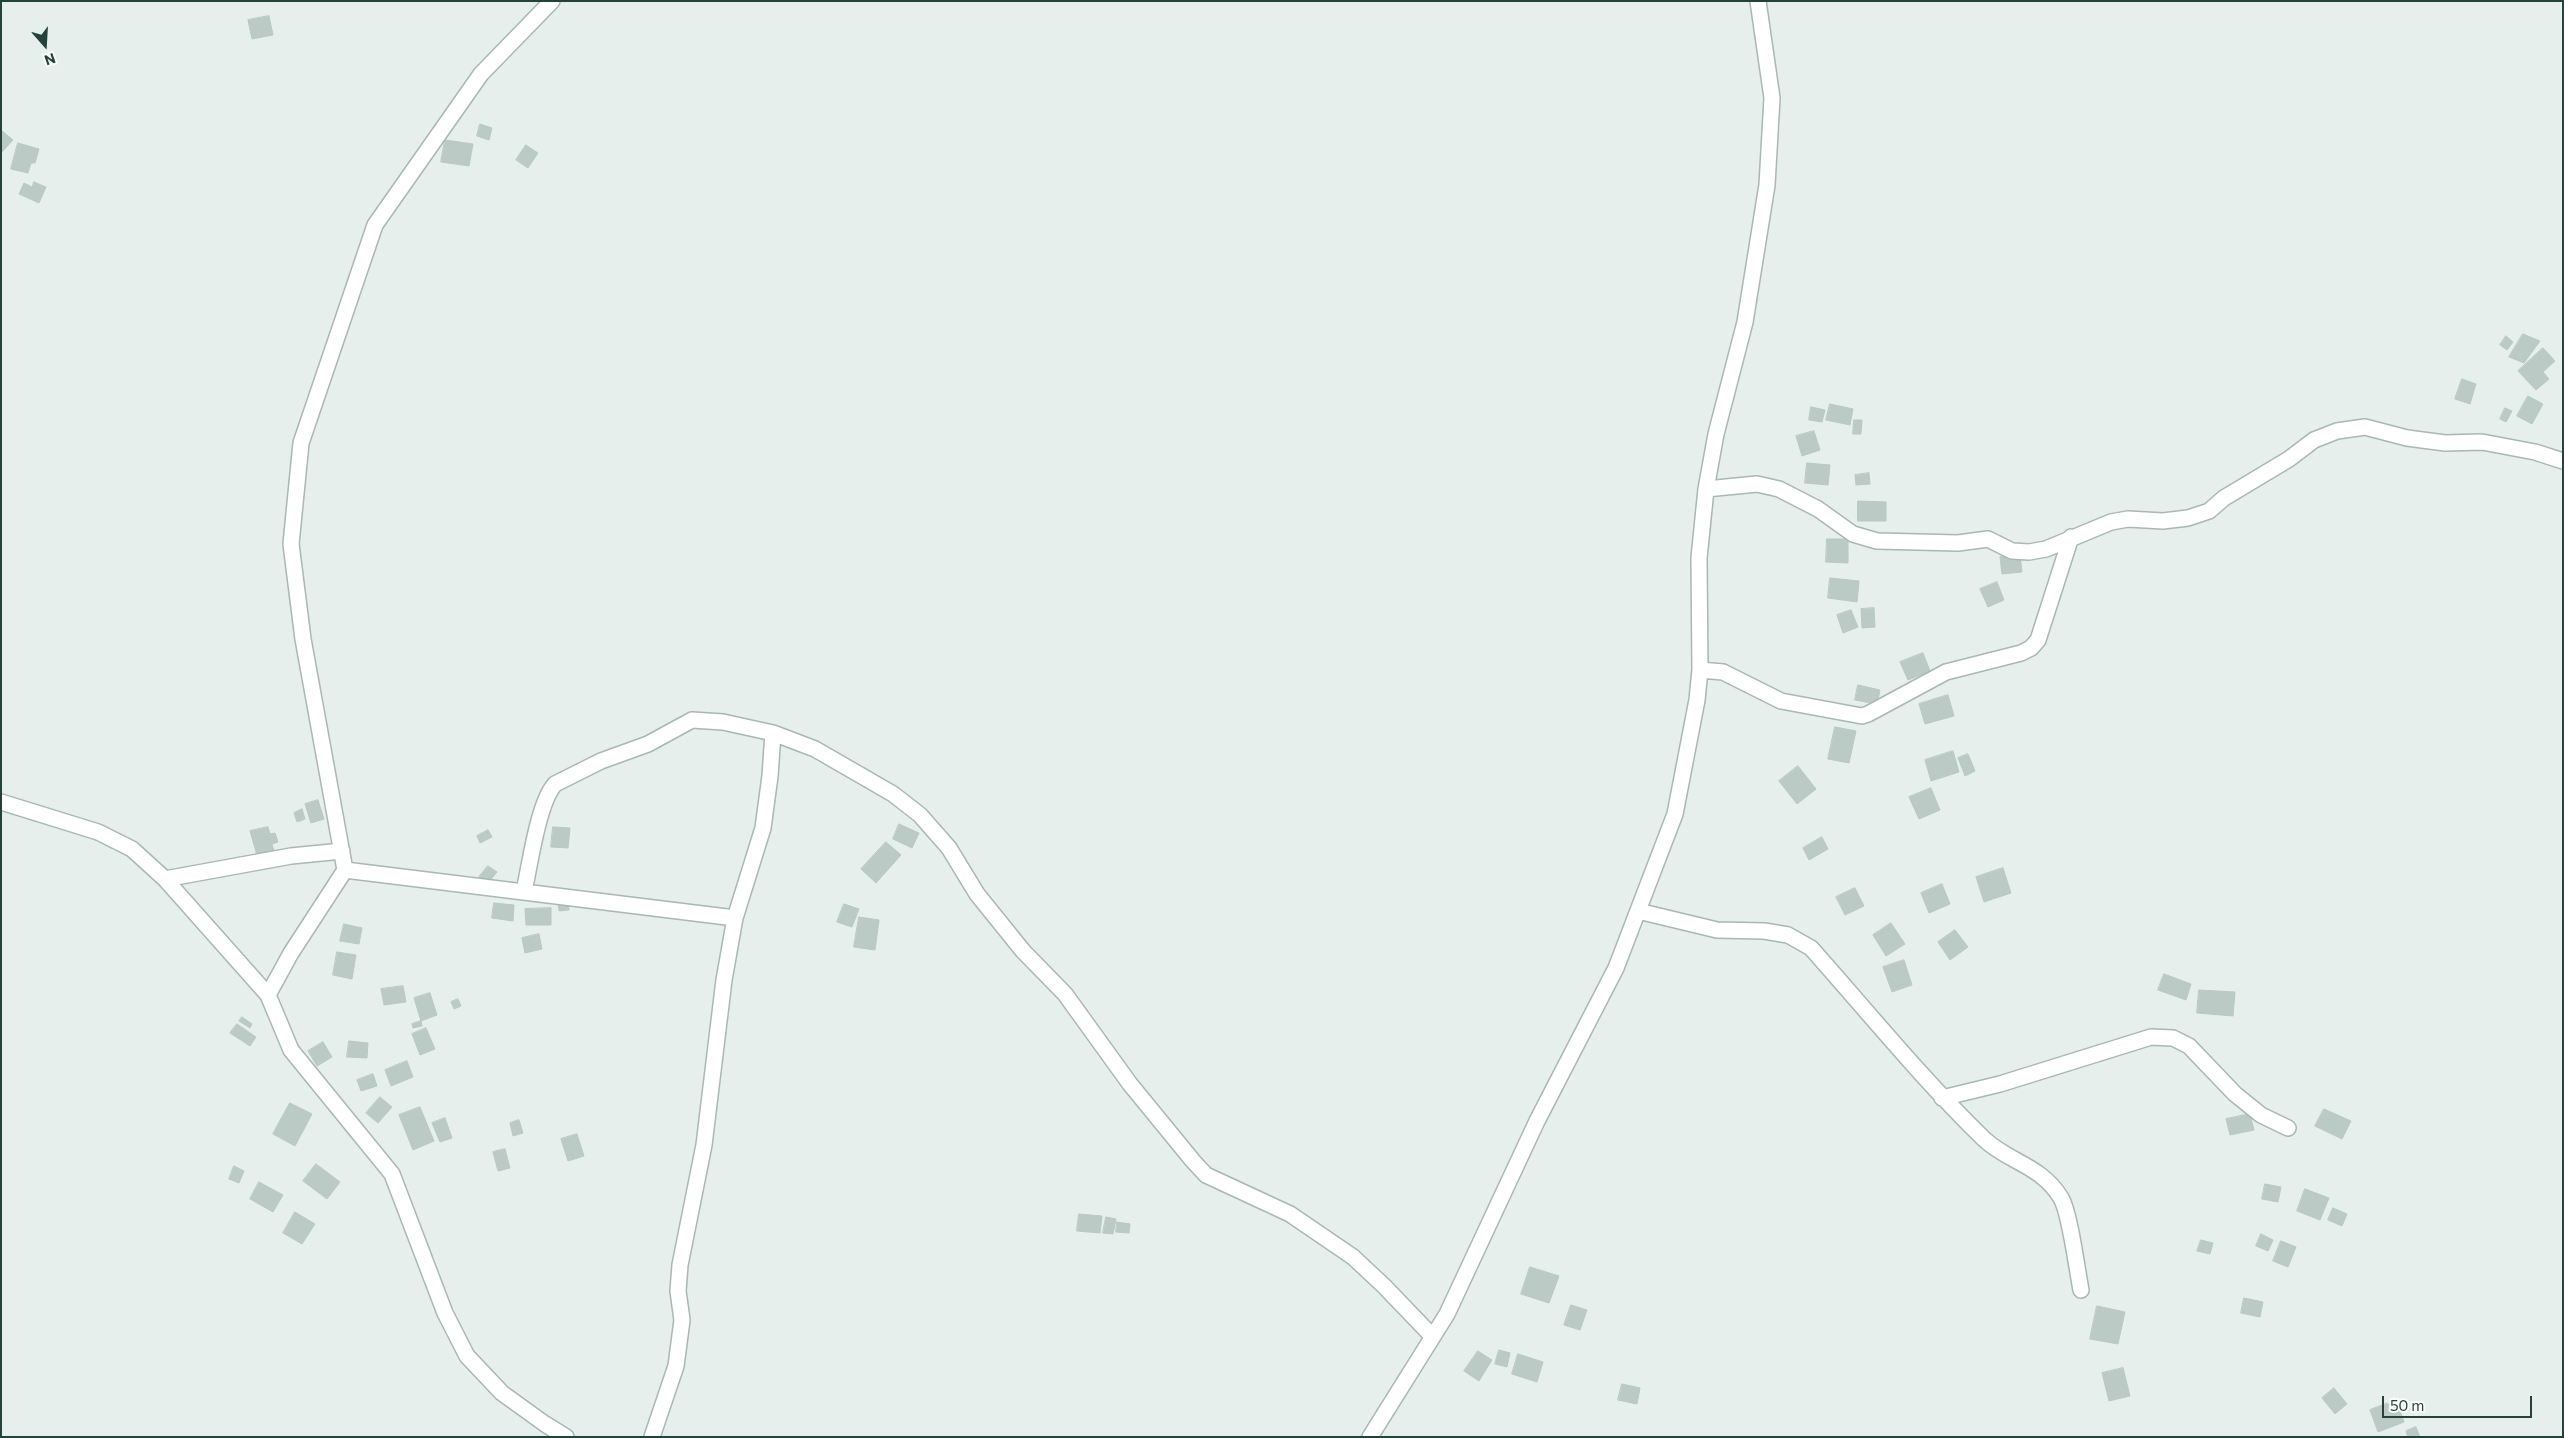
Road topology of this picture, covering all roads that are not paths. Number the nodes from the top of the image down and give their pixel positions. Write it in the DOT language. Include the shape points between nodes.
graph roads {
  1 [pos="552,1"];
  2 [pos="1758,1"];
  3 [pos="2563,462"];
  4 [pos="1706,489"];
  5 [pos="2070,537"];
  6 [pos="1700,670"];
  7 [pos="772,733"];
  8 [pos="1,802"];
  9 [pos="342,850"];
  10 [pos="345,870"];
  11 [pos="166,879"];
  12 [pos="524,891"];
  13 [pos="1638,911"];
  14 [pos="734,918"];
  15 [pos="268,995"];
  16 [pos="1942,1098"];
  17 [pos="2288,1128"];
  18 [pos="2082,1290"];
  19 [pos="1432,1336"];
  20 [pos="566,1437"];
  21 [pos="652,1437"];
  22 [pos="1370,1437"];
  1 -- 9 [label="street" via="480,74 375,225 301,443 290,544 303,640"];
  2 -- 4 [label="street" via="1772,98 1767,186 1744,322"];
  3 -- 5 [label="street" via="2535,452 2482,442 2445,443 2365,428 2337,431 2314,440 2209,510 2188,518 2111,522"];
  4 -- 5 [label="street" via="1757,484 1779,488 1818,509 1853,534 1877,541 1958,544 1988,538 2012,551 2029,552 2046,549"];
  4 -- 6 [label="street" via="1699,558"];
  5 -- 6 [label="street" via="2038,640 2031,648 1946,672 1868,714 1862,716 1781,701 1723,672"];
  6 -- 13 [label="street" via="1675,814"];
  7 -- 12 [label="street" via="723,722 692,720 648,744 601,761 555,784 541,815"];
  7 -- 14 [label="street" via="763,828"];
  7 -- 19 [label="street" via="815,749 892,794 920,815 949,848 977,894 1023,951 1065,994 1130,1084 1193,1162 1206,1174 1290,1214 1353,1257"];
  8 -- 11 [label="street" via="98,832 132,848"];
  9 -- 10 [label="street"];
  9 -- 11 [label="street" via="272,859"];
  10 -- 12 [label="street"];
  10 -- 15 [label="street"];
  11 -- 15 [label="street"];
  12 -- 14 [label="street"];
  13 -- 16 [label="street" via="1717,930 1788,935 1811,948"];
  13 -- 19 [label="street" via="1616,968 1537,1121 1447,1314"];
  14 -- 21 [label="street" via="704,1144 680,1265 678,1290 682,1320 676,1366"];
  15 -- 20 [label="street" via="291,1050 392,1174 445,1314 468,1356 502,1393"];
  16 -- 17 [label="street" via="1991,1087 2151,1036 2173,1038 2190,1046 2235,1094 2260,1115"];
  16 -- 18 [label="street" via="1990,1144 2026,1164 2052,1185 2063,1200"];
  19 -- 22 [label="street"];
}
